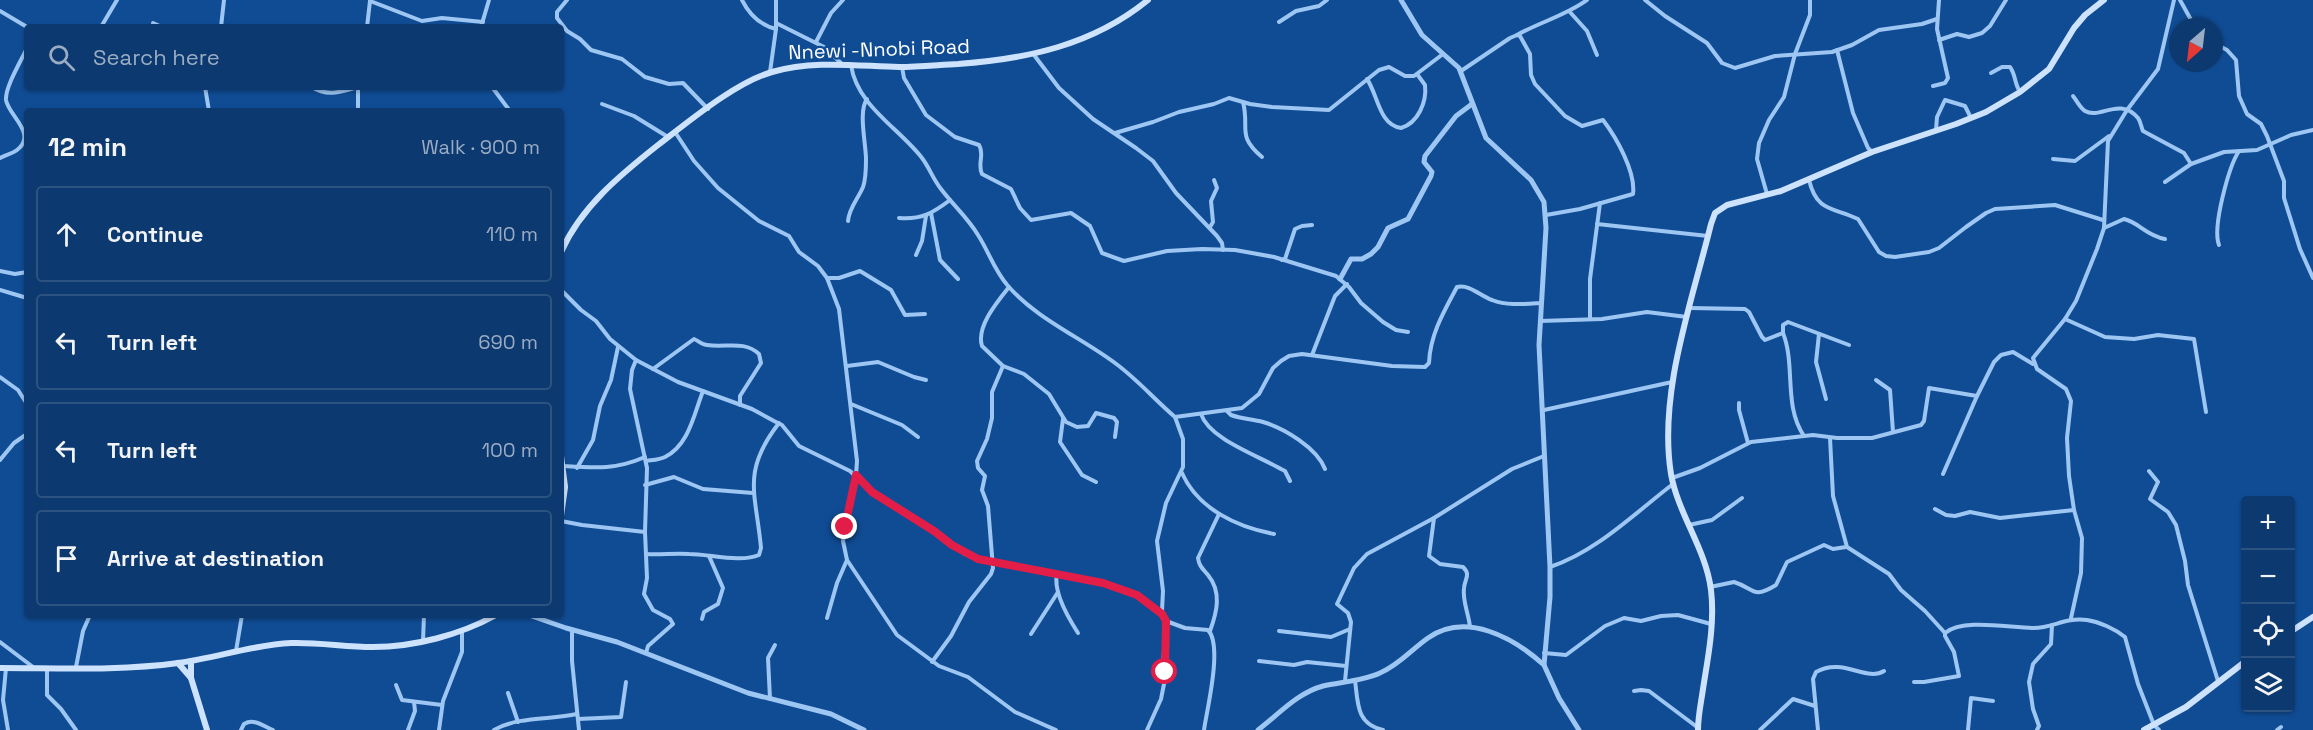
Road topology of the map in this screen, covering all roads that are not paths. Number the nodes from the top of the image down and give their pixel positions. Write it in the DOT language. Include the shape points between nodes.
graph roads {
  1 [pos="117,0"];
  2 [pos="224,0"];
  3 [pos="489,0"];
  4 [pos="567,0"];
  5 [pos="742,0"];
  6 [pos="776,0"];
  7 [pos="843,0"];
  8 [pos="1327,0"];
  9 [pos="1401,0"];
  10 [pos="1587,0"];
  11 [pos="1645,0"];
  12 [pos="1810,0"];
  13 [pos="1939,0"];
  14 [pos="2006,0"];
  15 [pos="2104,0"];
  16 [pos="2174,0"];
  17 [pos="2180,0"];
  18 [pos="370,1"];
  19 [pos="1145,1"];
  20 [pos="0,11"];
  21 [pos="1569,11"];
  22 [pos="2190,18"];
  23 [pos="1937,19"];
  24 [pos="1279,22"];
  25 [pos="103,24"];
  26 [pos="221,24"];
  27 [pos="367,24"];
  28 [pos="476,24"];
  29 [pos="482,24"];
  30 [pos="562,24"];
  31 [pos="24,25"];
  32 [pos="776,26"];
  33 [pos="564,27"];
  34 [pos="1517,35"];
  35 [pos="1940,40"];
  36 [pos="816,42"];
  37 [pos="2223,48"];
  38 [pos="1838,50"];
  39 [pos="1444,53"];
  40 [pos="1795,54"];
  41 [pos="24,55"];
  42 [pos="1034,55"];
  43 [pos="1597,55"];
  44 [pos="843,64"];
  45 [pos="851,65"];
  46 [pos="902,67"];
  47 [pos="1461,71"];
  48 [pos="770,72"];
  49 [pos="1417,74"];
  50 [pos="1991,74"];
  51 [pos="1367,79"];
  52 [pos="1933,86"];
  53 [pos="206,90"];
  54 [pos="318,90"];
  55 [pos="346,90"];
  56 [pos="358,90"];
  57 [pos="494,90"];
  58 [pos="2020,92"];
  59 [pos="2073,96"];
  60 [pos="867,99"];
  61 [pos="1243,102"];
  62 [pos="602,104"];
  63 [pos="1472,104"];
  64 [pos="208,108"];
  65 [pos="358,108"];
  66 [pos="508,108"];
  67 [pos="708,109"];
  68 [pos="2127,110"];
  69 [pos="1971,118"];
  70 [pos="1936,130"];
  71 [pos="2313,130"];
  72 [pos="675,132"];
  73 [pos="1115,133"];
  74 [pos="2109,136"];
  75 [pos="668,137"];
  76 [pos="2270,146"];
  77 [pos="2240,150"];
  78 [pos="1872,152"];
  79 [pos="1262,157"];
  80 [pos="0,158"];
  81 [pos="2053,159"];
  82 [pos="2191,164"];
  83 [pos="1214,180"];
  84 [pos="1809,180"];
  85 [pos="2164,182"];
  86 [pos="1767,195"];
  87 [pos="950,200"];
  88 [pos="1600,203"];
  89 [pos="931,213"];
  90 [pos="1546,215"];
  91 [pos="926,216"];
  92 [pos="899,218"];
  93 [pos="2103,220"];
  94 [pos="848,221"];
  95 [pos="1597,224"];
  96 [pos="1312,225"];
  97 [pos="1210,227"];
  98 [pos="2104,228"];
  99 [pos="1707,236"];
  100 [pos="564,239"];
  101 [pos="2165,239"];
  102 [pos="1222,243"];
  103 [pos="2219,244"];
  104 [pos="1222,249"];
  105 [pos="1235,250"];
  106 [pos="916,255"];
  107 [pos="1282,260"];
  108 [pos="0,271"];
  109 [pos="24,272"];
  110 [pos="827,278"];
  111 [pos="2313,278"];
  112 [pos="958,279"];
  113 [pos="1340,279"];
  114 [pos="1347,284"];
  115 [pos="1009,287"];
  116 [pos="0,290"];
  117 [pos="564,293"];
  118 [pos="24,297"];
  119 [pos="1541,303"];
  120 [pos="1690,308"];
  121 [pos="925,314"];
  122 [pos="1687,318"];
  123 [pos="1590,319"];
  124 [pos="2065,319"];
  125 [pos="1540,321"];
  126 [pos="1408,332"];
  127 [pos="1783,333"];
  128 [pos="1819,334"];
  129 [pos="1849,345"];
  130 [pos="618,347"];
  131 [pos="1312,355"];
  132 [pos="636,360"];
  133 [pos="2034,365"];
  134 [pos="847,366"];
  135 [pos="1003,366"];
  136 [pos="653,369"];
  137 [pos="0,377"];
  138 [pos="926,380"];
  139 [pos="1876,380"];
  140 [pos="1673,382"];
  141 [pos="703,392"];
  142 [pos="1977,396"];
  143 [pos="24,399"];
  144 [pos="1826,399"];
  145 [pos="1739,403"];
  146 [pos="851,404"];
  147 [pos="740,405"];
  148 [pos="1544,410"];
  149 [pos="1227,411"];
  150 [pos="2206,412"];
  151 [pos="1201,414"];
  152 [pos="1175,417"];
  153 [pos="1063,420"];
  154 [pos="779,423"];
  155 [pos="1893,432"];
  156 [pos="24,436"];
  157 [pos="1805,436"];
  158 [pos="918,437"];
  159 [pos="1115,437"];
  160 [pos="1830,438"];
  161 [pos="1748,443"];
  162 [pos="1544,456"];
  163 [pos="645,459"];
  164 [pos="0,460"];
  165 [pos="564,466"];
  166 [pos="577,468"];
  167 [pos="1325,469"];
  168 [pos="2149,471"];
  169 [pos="1182,473"];
  170 [pos="1943,474"];
  171 [pos="856,475"];
  172 [pos="564,476"];
  173 [pos="1290,481"];
  174 [pos="1673,481"];
  175 [pos="1096,482"];
  176 [pos="645,485"];
  177 [pos="753,493"];
  178 [pos="564,494"];
  179 [pos="1742,498"];
  180 [pos="1935,508"];
  181 [pos="2074,510"];
  182 [pos="1219,514"];
  183 [pos="1434,518"];
  184 [pos="564,522"];
  185 [pos="1689,525"];
  186 [pos="645,532"];
  187 [pos="1274,534"];
  188 [pos="1847,547"];
  189 [pos="646,554"];
  190 [pos="709,556"];
  191 [pos="847,560"];
  192 [pos="994,562"];
  193 [pos="1550,567"];
  194 [pos="1058,574"];
  195 [pos="1710,587"];
  196 [pos="1059,592"];
  197 [pos="1162,614"];
  198 [pos="2313,617"];
  199 [pos="89,618"];
  200 [pos="242,618"];
  201 [pos="424,618"];
  202 [pos="490,618"];
  203 [pos="538,618"];
  204 [pos="827,618"];
  205 [pos="2071,618"];
  206 [pos="702,619"];
  207 [pos="1166,621"];
  208 [pos="1711,624"];
  209 [pos="2052,625"];
  210 [pos="1470,627"];
  211 [pos="1351,628"];
  212 [pos="462,629"];
  213 [pos="2295,629"];
  214 [pos="572,630"];
  215 [pos="1210,631"];
  216 [pos="1279,631"];
  217 [pos="1078,633"];
  218 [pos="1945,633"];
  219 [pos="1030,634"];
  220 [pos="423,641"];
  221 [pos="0,642"];
  222 [pos="775,645"];
  223 [pos="236,651"];
  224 [pos="646,653"];
  225 [pos="1544,653"];
  226 [pos="191,661"];
  227 [pos="1259,661"];
  228 [pos="932,662"];
  229 [pos="178,663"];
  230 [pos="1544,665"];
  231 [pos="2241,665"];
  232 [pos="1346,666"];
  233 [pos="3,668"];
  234 [pos="33,668"];
  235 [pos="47,668"];
  236 [pos="76,668"];
  237 [pos="1884,671"];
  238 [pos="191,678"];
  239 [pos="1355,680"];
  240 [pos="1346,681"];
  241 [pos="2218,681"];
  242 [pos="626,682"];
  243 [pos="1914,682"];
  244 [pos="396,685"];
  245 [pos="1634,691"];
  246 [pos="508,693"];
  247 [pos="770,700"];
  248 [pos="1993,701"];
  249 [pos="414,702"];
  250 [pos="442,705"];
  251 [pos="1815,706"];
  252 [pos="578,716"];
  253 [pos="518,722"];
  254 [pos="850,726"];
  255 [pos="2156,728"];
  256 [pos="1698,729"];
  257 [pos="8,730"];
  258 [pos="76,730"];
  259 [pos="207,730"];
  260 [pos="241,730"];
  261 [pos="273,730"];
  262 [pos="408,730"];
  263 [pos="439,730"];
  264 [pos="494,730"];
  265 [pos="579,730"];
  266 [pos="864,730"];
  267 [pos="1056,730"];
  268 [pos="1147,730"];
  269 [pos="1204,730"];
  270 [pos="1258,730"];
  271 [pos="1383,730"];
  272 [pos="1579,730"];
  273 [pos="1760,730"];
  274 [pos="1818,730"];
  275 [pos="1968,730"];
  276 [pos="2037,730"];
  277 [pos="2144,730"];
  1 -- 25 [label="street"];
  2 -- 26 [label="street"];
  3 -- 29 [label="street"];
  4 -- 30 [label="street" via="557,12"];
  5 -- 32 [label="street" via="752,16 764,25"];
  6 -- 32 [label="street"];
  7 -- 36 [label="street" via="831,13"];
  8 -- 24 [label="street"];
  9 -- 39 [label="street" via="1422,35"];
  10 -- 21 [label="street"];
  11 -- 40 [label="street" via="1701,39 1727,66 1735,68"];
  12 -- 40 [label="street" via="1810,15"];
  13 -- 23 [label="street"];
  14 -- 35 [label="street" via="1982,33 1969,37 1957,34"];
  15 -- 58 [label="main road" via="2074,28 2049,69"];
  16 -- 68 [label="street" via="2158,69"];
  17 -- 22 [label="street"];
  18 -- 27 [label="street"];
  18 -- 28 [label="street" via="422,21 442,18"];
  19 -- 42 [label="main road, Nnewi -Nnobi Road" via="1130,15 1093,35"];
  20 -- 31 [label="street"];
  21 -- 34 [label="street"];
  21 -- 43 [label="street" via="1589,34"];
  23 -- 35 [label="street"];
  23 -- 38 [label="street" via="1879,30"];
  32 -- 36 [label="street"];
  32 -- 48 [label="street"];
  33 -- 67 [label="street" via="596,52 622,58 645,77 669,84 683,83"];
  34 -- 47 [label="street"];
  34 -- 88 [label="street" via="1530,54 1534,84 1565,116 1582,126 1603,120 1617,140 1634,193"];
  35 -- 52 [label="street" via="1947,81"];
  36 -- 44 [label="street"];
  37 -- 76 [label="street" via="2236,60 2236,81 2243,106 2263,127"];
  38 -- 40 [label="street"];
  38 -- 78 [label="street" via="1853,113"];
  39 -- 47 [label="street"];
  39 -- 49 [label="street"];
  40 -- 86 [label="street" via="1784,97 1759,143 1757,159"];
  41 -- 80 [label="street" via="6,98 23,128 23,141 17,150"];
  42 -- 46 [label="main road, Nnewi -Nnobi Road"];
  42 -- 73 [label="street" via="1063,92"];
  44 -- 45 [label="main road, Nnewi -Nnobi Road"];
  44 -- 48 [label="main road, Nnewi -Nnobi Road" via="810,64"];
  45 -- 46 [label="main road, Nnewi -Nnobi Road"];
  45 -- 60 [label="street"];
  46 -- 104 [label="street" via="904,78 924,112 955,137 980,145 982,174 1011,189 1031,220 1071,213 1090,226 1102,253 1124,261 1167,251"];
  47 -- 63 [label="street"];
  48 -- 67 [label="main road, Nnewi -Nnobi Road"];
  49 -- 51 [label="street" via="1405,76 1385,68"];
  49 -- 51 [label="street" via="1425,85 1424,102 1414,120 1401,128 1392,125 1380,112"];
  50 -- 58 [label="street" via="2010,67"];
  51 -- 61 [label="street" via="1329,110"];
  53 -- 64 [label="street"];
  54 -- 55 [label="street"];
  56 -- 65 [label="street"];
  57 -- 66 [label="street"];
  58 -- 69 [label="main road"];
  59 -- 68 [label="street" via="2085,111 2092,113"];
  60 -- 87 [label="street" via="924,160"];
  60 -- 94 [label="street" via="863,112 864,184"];
  61 -- 73 [label="street" via="1226,99"];
  61 -- 79 [label="street" via="1246,137"];
  62 -- 75 [label="street" via="634,116"];
  63 -- 90 [label="street" via="1486,138 1537,188"];
  63 -- 113 [label="street" via="1456,116 1425,156 1431,176 1408,219 1388,228 1371,254 1351,259"];
  67 -- 72 [label="main road, Nnewi -Nnobi Road"];
  68 -- 74 [label="street"];
  68 -- 82 [label="street" via="2139,118 2143,131 2184,153"];
  69 -- 70 [label="main road"];
  69 -- 70 [label="street" via="1965,105 1945,99"];
  70 -- 78 [label="main road"];
  71 -- 76 [label="street"];
  72 -- 75 [label="main road, Nnewi -Nnobi Road"];
  72 -- 110 [label="street" via="718,188 759,221 789,236 799,252"];
  73 -- 97 [label="street" via="1153,161 1176,193"];
  74 -- 81 [label="street" via="2075,161"];
  74 -- 93 [label="street"];
  75 -- 100 [label="main road, Nnewi -Nnobi Road" via="610,185"];
  76 -- 77 [label="street"];
  76 -- 111 [label="street" via="2284,181 2284,198 2300,249"];
  77 -- 82 [label="street"];
  77 -- 103 [label="street" via="2218,216"];
  78 -- 84 [label="main road"];
  82 -- 85 [label="street"];
  83 -- 97 [label="street" via="1217,188 1211,201"];
  84 -- 86 [label="main road"];
  84 -- 93 [label="street" via="1819,203 1858,219 1879,252 1890,257 1939,248 1995,210 2055,205"];
  86 -- 99 [label="main road" via="1720,208"];
  87 -- 89 [label="street"];
  87 -- 115 [label="street" via="978,234 995,270"];
  88 -- 90 [label="street"];
  88 -- 95 [label="street"];
  89 -- 91 [label="street"];
  89 -- 112 [label="street" via="940,260"];
  90 -- 119 [label="street"];
  91 -- 92 [label="street"];
  91 -- 106 [label="street"];
  93 -- 98 [label="street"];
  95 -- 99 [label="street"];
  95 -- 123 [label="street"];
  96 -- 107 [label="street" via="1295,229"];
  97 -- 102 [label="street"];
  98 -- 101 [label="street" via="2124,219"];
  98 -- 124 [label="street" via="2076,301"];
  99 -- 120 [label="main road"];
  102 -- 104 [label="street"];
  102 -- 105 [label="street"];
  104 -- 105 [label="street"];
  105 -- 107 [label="street"];
  107 -- 113 [label="street"];
  108 -- 109 [label="street"];
  110 -- 121 [label="street" via="860,270 891,290 905,315"];
  110 -- 134 [label="street" via="839,309"];
  113 -- 114 [label="street"];
  114 -- 126 [label="street" via="1383,322"];
  114 -- 131 [label="street" via="1335,296"];
  115 -- 135 [label="street" via="989,316 980,338 982,346"];
  115 -- 152 [label="street" via="1036,311 1139,382"];
  116 -- 118 [label="street"];
  117 -- 130 [label="street"];
  119 -- 125 [label="street"];
  119 -- 131 [label="street" via="1495,302 1468,287 1457,287 1442,316 1425,367"];
  120 -- 122 [label="main road"];
  120 -- 127 [label="street" via="1745,309 1764,339"];
  122 -- 123 [label="street" via="1647,312"];
  122 -- 140 [label="main road"];
  123 -- 125 [label="street"];
  124 -- 133 [label="street" via="2033,358"];
  124 -- 150 [label="street" via="2105,337 2134,339 2158,335 2194,339"];
  125 -- 148 [label="street"];
  127 -- 128 [label="street" via="1786,321"];
  127 -- 157 [label="street" via="1790,364 1791,400"];
  128 -- 129 [label="street"];
  128 -- 144 [label="street" via="1816,362"];
  130 -- 132 [label="street"];
  130 -- 166 [label="street" via="593,440"];
  131 -- 149 [label="street" via="1295,355 1281,361 1259,394 1242,408"];
  132 -- 136 [label="street"];
  132 -- 163 [label="street" via="630,389"];
  133 -- 142 [label="street" via="2013,352 2001,355"];
  133 -- 181 [label="street" via="2066,389 2071,400 2067,455"];
  134 -- 138 [label="street" via="878,362"];
  134 -- 146 [label="street"];
  135 -- 153 [label="street" via="1024,374 1049,394"];
  135 -- 192 [label="street" via="992,392 987,439 977,461 985,476 982,490 988,506"];
  136 -- 141 [label="street"];
  136 -- 147 [label="street" via="694,339 704,345 752,349 759,354 761,363 742,392"];
  137 -- 143 [label="street"];
  139 -- 155 [label="street" via="1890,390"];
  140 -- 148 [label="street"];
  140 -- 174 [label="main road" via="1667,417"];
  141 -- 147 [label="street"];
  141 -- 163 [label="street" via="680,445 664,458"];
  142 -- 155 [label="street" via="1928,388 1923,424"];
  142 -- 170 [label="street"];
  145 -- 161 [label="street"];
  146 -- 158 [label="street" via="907,428"];
  146 -- 171 [label="street"];
  147 -- 154 [label="street"];
  148 -- 162 [label="street"];
  149 -- 151 [label="street"];
  149 -- 167 [label="street" via="1286,431 1318,456"];
  151 -- 152 [label="street"];
  151 -- 173 [label="street" via="1216,432 1285,471"];
  152 -- 169 [label="street" via="1183,439"];
  153 -- 159 [label="street" via="1081,427 1088,426 1096,413 1114,418"];
  153 -- 175 [label="street" via="1060,442 1082,475"];
  154 -- 171 [label="street" via="799,446"];
  154 -- 177 [label="street" via="762,450"];
  155 -- 160 [label="street" via="1872,438"];
  156 -- 164 [label="street"];
  157 -- 160 [label="street"];
  157 -- 161 [label="street"];
  160 -- 188 [label="street" via="1833,496"];
  161 -- 174 [label="street"];
  162 -- 183 [label="street" via="1512,469"];
  162 -- 193 [label="street"];
  163 -- 166 [label="street" via="606,469"];
  163 -- 176 [label="street"];
  165 -- 166 [label="street"];
  168 -- 241 [label="street" via="2158,482 2150,499 2168,512 2176,525 2188,585"];
  169 -- 182 [label="street" via="1195,493"];
  169 -- 197 [label="street" via="1166,503 1157,541"];
  171 -- 191 [label="street" via="843,541"];
  171 -- 192 [label="street" via="872,492 959,550"];
  172 -- 178 [label="main road"];
  174 -- 185 [label="main road"];
  174 -- 193 [label="street" via="1627,522 1579,555"];
  176 -- 177 [label="street" via="674,477 703,489"];
  176 -- 186 [label="street"];
  177 -- 190 [label="street" via="762,548 759,555"];
  179 -- 185 [label="street" via="1712,520"];
  180 -- 181 [label="street" via="1946,515 1970,512 2000,518"];
  181 -- 205 [label="street" via="2082,538 2081,573"];
  182 -- 187 [label="street"];
  182 -- 215 [label="street" via="1198,558 1217,597"];
  183 -- 210 [label="street" via="1429,556 1467,572 1463,590"];
  183 -- 211 [label="street" via="1359,561 1337,604 1350,617"];
  184 -- 186 [label="street"];
  185 -- 195 [label="main road"];
  186 -- 189 [label="street"];
  188 -- 195 [label="street" via="1833,549 1824,545 1794,557 1786,562 1776,585 1758,592 1737,583"];
  188 -- 218 [label="street" via="1889,574"];
  189 -- 190 [label="street"];
  189 -- 224 [label="street" via="644,594 657,614 673,624 648,646"];
  190 -- 206 [label="street" via="723,588 718,604 704,612"];
  191 -- 204 [label="street"];
  191 -- 228 [label="street" via="897,635"];
  192 -- 194 [label="street"];
  192 -- 228 [label="street" via="991,574"];
  193 -- 225 [label="street"];
  194 -- 196 [label="street"];
  194 -- 197 [label="street" via="1129,591"];
  195 -- 208 [label="main road"];
  196 -- 217 [label="street"];
  196 -- 219 [label="street"];
  197 -- 207 [label="street"];
  198 -- 213 [label="main road"];
  199 -- 236 [label="street"];
  200 -- 223 [label="street"];
  201 -- 220 [label="street"];
  202 -- 212 [label="main road"];
  203 -- 214 [label="street"];
  205 -- 209 [label="street"];
  205 -- 255 [label="street" via="2100,623 2125,637"];
  207 -- 215 [label="street"];
  207 -- 268 [label="street" via="1163,692"];
  208 -- 225 [label="street" via="1678,615 1641,621 1624,618 1605,626 1566,655"];
  208 -- 256 [label="main road"];
  209 -- 218 [label="street" via="2033,628 1982,624"];
  209 -- 276 [label="street" via="2051,644 2033,664 2029,682"];
  210 -- 230 [label="street" via="1516,644"];
  210 -- 239 [label="street" via="1438,632 1387,670"];
  211 -- 216 [label="street" via="1331,637"];
  211 -- 232 [label="street"];
  212 -- 220 [label="main road"];
  212 -- 250 [label="street" via="462,652"];
  214 -- 224 [label="street"];
  214 -- 252 [label="street"];
  215 -- 269 [label="street" via="1214,664"];
  218 -- 243 [label="street" via="1959,676"];
  220 -- 223 [label="main road" via="371,647 291,643"];
  221 -- 234 [label="street"];
  222 -- 247 [label="street" via="768,658"];
  223 -- 226 [label="main road"];
  224 -- 247 [label="street"];
  225 -- 230 [label="street"];
  226 -- 229 [label="main road"];
  226 -- 238 [label="main road"];
  227 -- 232 [label="street"];
  228 -- 267 [label="street" via="968,677 1015,712"];
  229 -- 236 [label="main road"];
  229 -- 238 [label="main road"];
  230 -- 272 [label="street"];
  231 -- 241 [label="main road"];
  232 -- 240 [label="street"];
  233 -- 234 [label="main road"];
  233 -- 257 [label="street"];
  234 -- 235 [label="main road"];
  235 -- 236 [label="main road"];
  235 -- 258 [label="street" via="47,695"];
  237 -- 251 [label="street" via="1872,674 1836,666 1822,669 1813,675"];
  238 -- 259 [label="main road"];
  239 -- 240 [label="street"];
  239 -- 271 [label="street" via="1362,717 1370,726"];
  240 -- 270 [label="street" via="1297,699"];
  241 -- 255 [label="main road"];
  242 -- 252 [label="street" via="621,717"];
  244 -- 249 [label="street" via="402,700"];
  245 -- 256 [label="street" via="1649,692"];
  246 -- 253 [label="street"];
  247 -- 254 [label="street" via="819,711"];
  248 -- 275 [label="street" via="1971,698"];
  249 -- 250 [label="street"];
  249 -- 262 [label="street"];
  250 -- 263 [label="street"];
  251 -- 273 [label="street" via="1793,699"];
  251 -- 274 [label="street"];
  252 -- 253 [label="street"];
  252 -- 265 [label="street"];
  253 -- 264 [label="street"];
  254 -- 266 [label="street"];
  255 -- 277 [label="main road"];
  260 -- 261 [label="street" via="250,722"];
}
